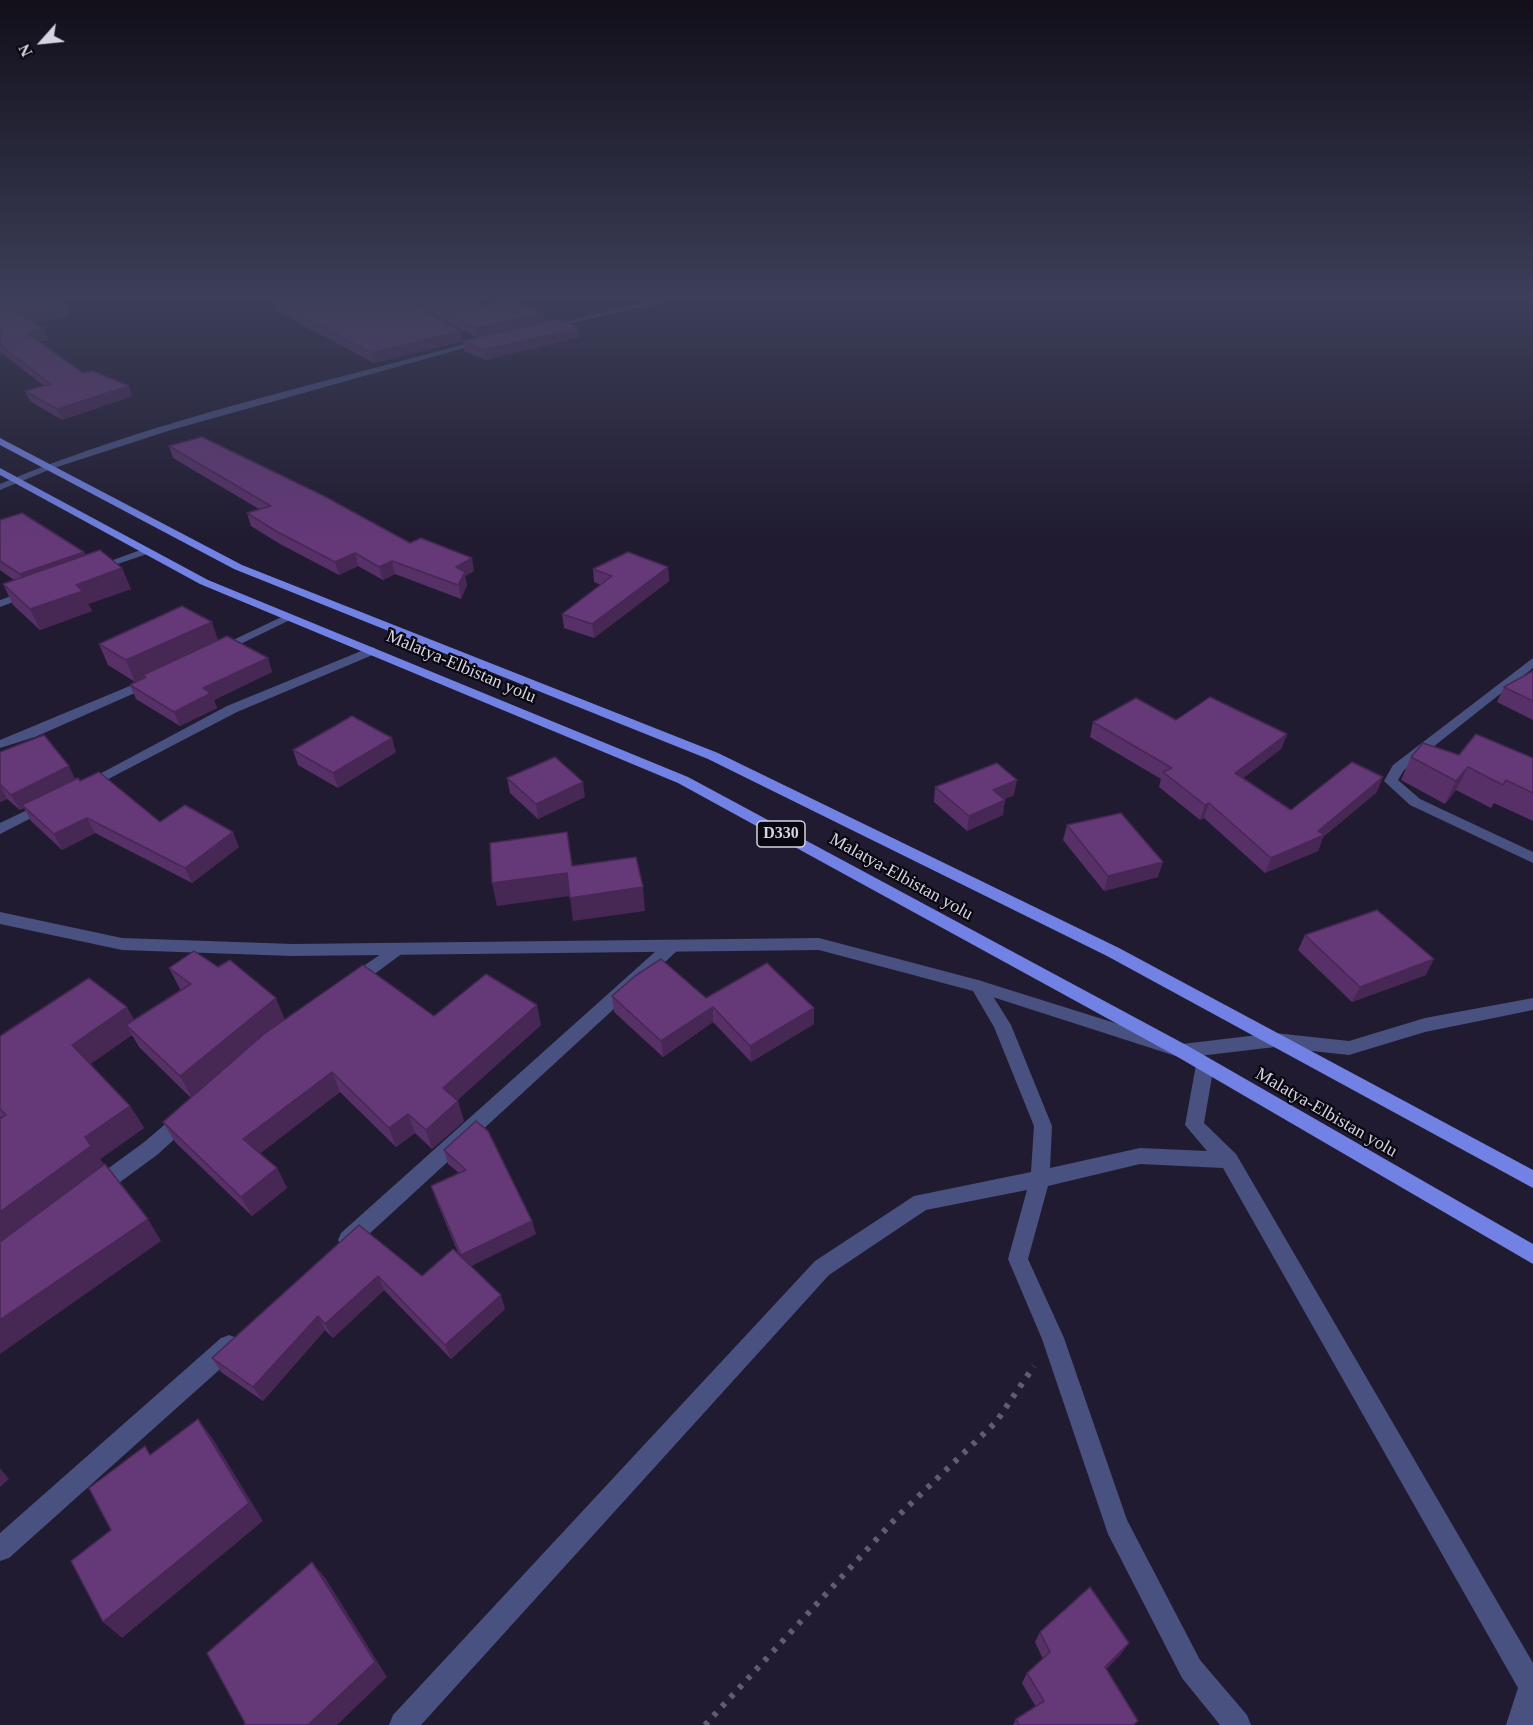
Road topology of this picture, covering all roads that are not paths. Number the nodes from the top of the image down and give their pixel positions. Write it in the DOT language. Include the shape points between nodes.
graph roads {
  1 [pos="340,380"];
  2 [pos="0,441"];
  3 [pos="48,467"];
  4 [pos="0,471"];
  5 [pos="19,481"];
  6 [pos="0,487"];
  7 [pos="146,551"];
  8 [pos="87,571"];
  9 [pos="38,589"];
  10 [pos="0,604"];
  11 [pos="288,617"];
  12 [pos="371,651"];
  13 [pos="208,655"];
  14 [pos="1533,662"];
  15 [pos="157,679"];
  16 [pos="0,744"];
  17 [pos="0,829"];
  18 [pos="1533,858"];
  19 [pos="0,918"];
  20 [pos="672,946"];
  21 [pos="397,949"];
  22 [pos="978,986"];
  23 [pos="339,991"];
  24 [pos="1533,1004"];
  25 [pos="1275,1040"];
  26 [pos="1182,1051"];
  27 [pos="1205,1065"];
  28 [pos="194,1110"];
  29 [pos="1229,1160"];
  30 [pos="1041,1179"];
  31 [pos="1533,1180"];
  32 [pos="84,1198"];
  33 [pos="337,1249"];
  34 [pos="1533,1255"];
  35 [pos="240,1336"];
  36 [pos="0,1549"];
  37 [pos="1532,1688"];
  38 [pos="403,1725"];
  39 [pos="1237,1725"];
  40 [pos="1520,1725"];
  1 -- 3 [label="street" via="168,428"];
  2 -- 3 [label="main road, Malatya-Elbistan yolu / D330"];
  3 -- 5 [label="street"];
  3 -- 25 [label="main road, Malatya-Elbistan yolu / D330" via="238,567 713,756 1113,952"];
  4 -- 5 [label="main road, Malatya-Elbistan yolu / D330"];
  5 -- 6 [label="street"];
  5 -- 7 [label="main road, Malatya-Elbistan yolu / D330"];
  7 -- 8 [label="street"];
  7 -- 11 [label="main road, Malatya-Elbistan yolu / D330" via="204,582"];
  9 -- 10 [label="street"];
  11 -- 12 [label="main road, Malatya-Elbistan yolu / D330"];
  11 -- 13 [label="street"];
  12 -- 17 [label="street" via="232,709"];
  12 -- 26 [label="main road, Malatya-Elbistan yolu / D330" via="683,780"];
  14 -- 18 [label="street" via="1398,768 1391,781 1415,802"];
  15 -- 16 [label="street"];
  19 -- 21 [label="street" via="122,944"];
  20 -- 21 [label="street"];
  20 -- 22 [label="street" via="819,944"];
  20 -- 33 [label="street"];
  21 -- 23 [label="street"];
  22 -- 26 [label="street"];
  22 -- 30 [label="street" via="1002,1024 1043,1126"];
  24 -- 25 [label="street" via="1425,1025 1349,1048"];
  25 -- 26 [label="street"];
  25 -- 31 [label="main road, Malatya-Elbistan yolu / D330"];
  26 -- 27 [label="main road, Malatya-Elbistan yolu / D330"];
  27 -- 29 [label="street" via="1194,1125"];
  27 -- 34 [label="main road, Malatya-Elbistan yolu / D330"];
  28 -- 32 [label="street"];
  29 -- 30 [label="street" via="1140,1156"];
  29 -- 37 [label="street"];
  30 -- 38 [label="street" via="921,1202 822,1268"];
  30 -- 39 [label="street" via="1018,1259 1053,1338 1117,1525 1191,1669"];
  35 -- 36 [label="street"];
  37 -- 40 [label="street"];
}
